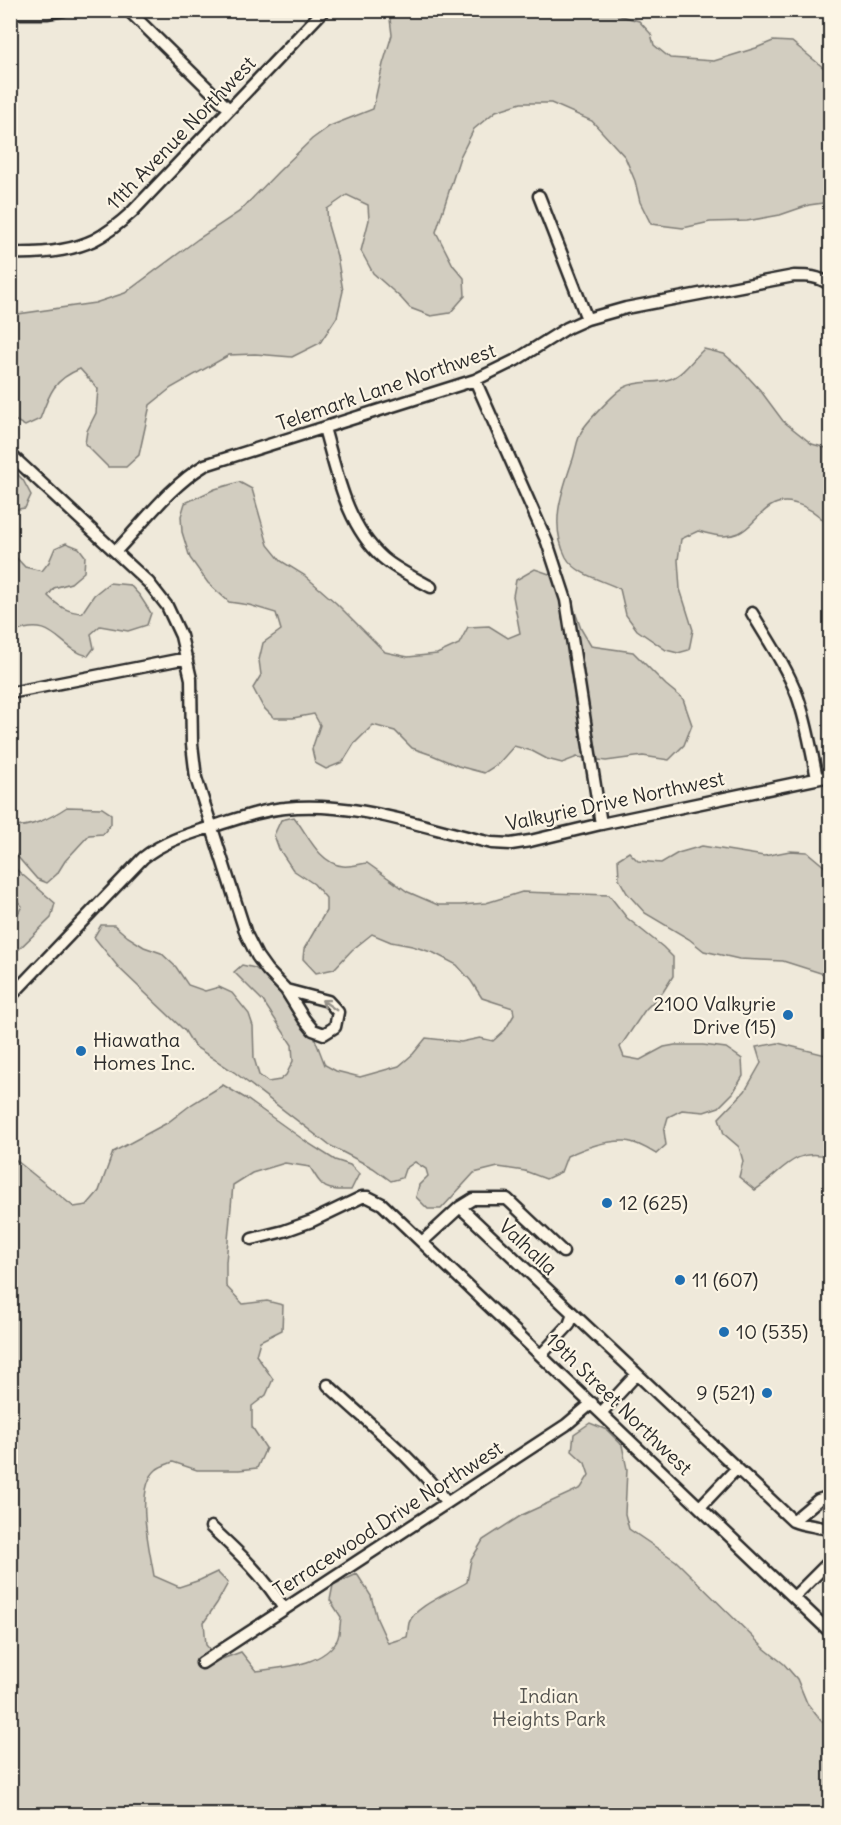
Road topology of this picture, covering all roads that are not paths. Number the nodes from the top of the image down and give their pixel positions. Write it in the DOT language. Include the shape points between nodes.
graph roads {
  1 [pos="64,10"];
  2 [pos="128,10"];
  3 [pos="324,10"];
  4 [pos="10,13"];
  5 [pos="229,109"];
  6 [pos="538,195"];
  7 [pos="10,253"];
  8 [pos="831,285"];
  9 [pos="587,319"];
  10 [pos="475,380"];
  11 [pos="324,428"];
  12 [pos="10,454"];
  13 [pos="116,551"];
  14 [pos="431,587"];
  15 [pos="752,613"];
  16 [pos="187,658"];
  17 [pos="10,693"];
  18 [pos="831,776"];
  19 [pos="817,778"];
  20 [pos="601,824"];
  21 [pos="212,827"];
  22 [pos="285,990"];
  23 [pos="10,997"];
  24 [pos="460,1207"];
  25 [pos="252,1239"];
  26 [pos="422,1242"];
  27 [pos="563,1252"];
  28 [pos="573,1314"];
  29 [pos="542,1355"];
  30 [pos="637,1374"];
  31 [pos="328,1385"];
  32 [pos="592,1403"];
  33 [pos="602,1413"];
  34 [pos="737,1468"];
  35 [pos="831,1496"];
  36 [pos="447,1503"];
  37 [pos="700,1507"];
  38 [pos="793,1521"];
  39 [pos="211,1527"];
  40 [pos="831,1530"];
  41 [pos="831,1562"];
  42 [pos="794,1597"];
  43 [pos="284,1609"];
  44 [pos="831,1632"];
  45 [pos="202,1663"];
  1 -- 4 [label="street"];
  2 -- 5 [label="street"];
  3 -- 5 [label="street, 11th Avenue Northwest"];
  5 -- 7 [label="street, 11th Avenue Northwest" via="132,212 102,236 74,248"];
  6 -- 9 [label="street"];
  8 -- 9 [label="street, Telemark Lane Northwest" via="824,279 794,276"];
  9 -- 10 [label="street, Telemark Lane Northwest"];
  10 -- 11 [label="street, Telemark Lane Northwest"];
  10 -- 20 [label="street" via="547,542 566,600"];
  11 -- 13 [label="street, Telemark Lane Northwest" via="205,465 173,489"];
  11 -- 14 [label="street" via="347,506 364,538 391,564"];
  12 -- 13 [label="street"];
  13 -- 16 [label="street" via="167,606"];
  15 -- 19 [label="street" via="797,696"];
  16 -- 17 [label="street"];
  16 -- 21 [label="street" via="195,769"];
  18 -- 19 [label="street, Valkyrie Drive Northwest"];
  19 -- 20 [label="street, Valkyrie Drive Northwest"];
  20 -- 21 [label="street, Valkyrie Drive Northwest" via="530,841 492,843 360,811 301,807 260,812"];
  21 -- 22 [label="street" via="246,934 257,956"];
  21 -- 23 [label="street, Valkyrie Drive Northwest" via="165,843 148,854"];
  22 -- 22 [label="street, one-way" via="313,1030 324,1034 335,1027 338,1012 328,1001"];
  24 -- 26 [label="street, Valhalla"];
  24 -- 27 [label="street, Valhalla" via="473,1199 507,1199"];
  24 -- 28 [label="street, Valhalla"];
  25 -- 26 [label="street, 19th Street Northwest" via="312,1221 368,1197 382,1204"];
  26 -- 29 [label="street, 19th Street Northwest"];
  28 -- 29 [label="street" via="569,1325"];
  28 -- 30 [label="street, Valhalla"];
  29 -- 32 [label="street, 19th Street Northwest"];
  30 -- 33 [label="street"];
  30 -- 34 [label="street, Valhalla"];
  31 -- 36 [label="street" via="410,1461"];
  32 -- 33 [label="street, 19th Street Northwest"];
  32 -- 36 [label="street, Terracewood Drive Northwest" via="566,1425"];
  33 -- 37 [label="street, 19th Street Northwest"];
  34 -- 37 [label="street"];
  34 -- 38 [label="street, Valhalla"];
  35 -- 38 [label="street" via="818,1500"];
  36 -- 43 [label="street, Terracewood Drive Northwest"];
  37 -- 42 [label="street, 19th Street Northwest"];
  38 -- 40 [label="street"];
  39 -- 43 [label="street" via="262,1578"];
  41 -- 42 [label="street"];
  42 -- 44 [label="street, 19th Street Northwest"];
  43 -- 45 [label="street, Terracewood Drive Northwest"];
}
